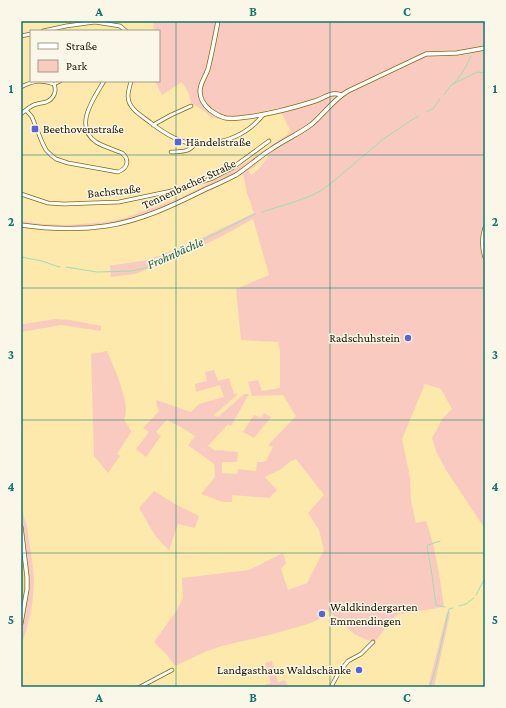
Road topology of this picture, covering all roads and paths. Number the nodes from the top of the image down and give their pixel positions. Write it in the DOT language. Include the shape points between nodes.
graph roads {
  1 [pos="218,21"];
  2 [pos="48,30"];
  3 [pos="125,30"];
  4 [pos="485,48"];
  5 [pos="34,82"];
  6 [pos="48,82"];
  7 [pos="58,82"];
  8 [pos="103,82"];
  9 [pos="131,82"];
  10 [pos="54,84"];
  11 [pos="21,87"];
  12 [pos="341,95"];
  13 [pos="192,106"];
  14 [pos="26,110"];
  15 [pos="21,114"];
  16 [pos="263,115"];
  17 [pos="154,125"];
  18 [pos="269,141"];
  19 [pos="195,144"];
  20 [pos="171,152"];
  21 [pos="21,194"];
  22 [pos="21,225"];
  23 [pos="485,228"];
  24 [pos="485,258"];
  25 [pos="21,527"];
  26 [pos="21,623"];
  27 [pos="373,642"];
  28 [pos="172,670"];
  29 [pos="140,687"];
  30 [pos="331,687"];
  1 -- 16 [label="street" via="208,68 200,91 202,99 214,113 226,118"];
  2 -- 3 [label="street" via="95,22 120,26"];
  4 -- 12 [label="street" via="457,53 426,54"];
  5 -- 11 [label="street"];
  6 -- 10 [label="street"];
  7 -- 10 [label="street"];
  8 -- 14 [label="street" via="86,116 86,125 89,135 97,143 125,155 126,165 118,172 68,163 50,155"];
  9 -- 17 [label="street" via="128,101"];
  10 -- 14 [label="street" via="55,94 50,100"];
  12 -- 16 [label="street" via="332,93 291,109"];
  12 -- 22 [label="street, Tennenbacher Straße" via="312,124 235,175 150,214 121,223 89,228 60,229"];
  13 -- 17 [label="street"];
  14 -- 15 [label="street"];
  16 -- 19 [label="street" via="258,122 238,136 220,142"];
  17 -- 19 [label="street" via="171,137"];
  18 -- 21 [label="street, Bachstraße" via="232,168 213,178 176,190 119,202 64,204 48,203"];
  19 -- 20 [label="street" via="188,151"];
  23 -- 24 [label="street"];
  25 -- 26 [label="street" via="27,577"];
  27 -- 30 [label="street" via="361,654 348,661"];
  28 -- 29 [label="street"];
}
